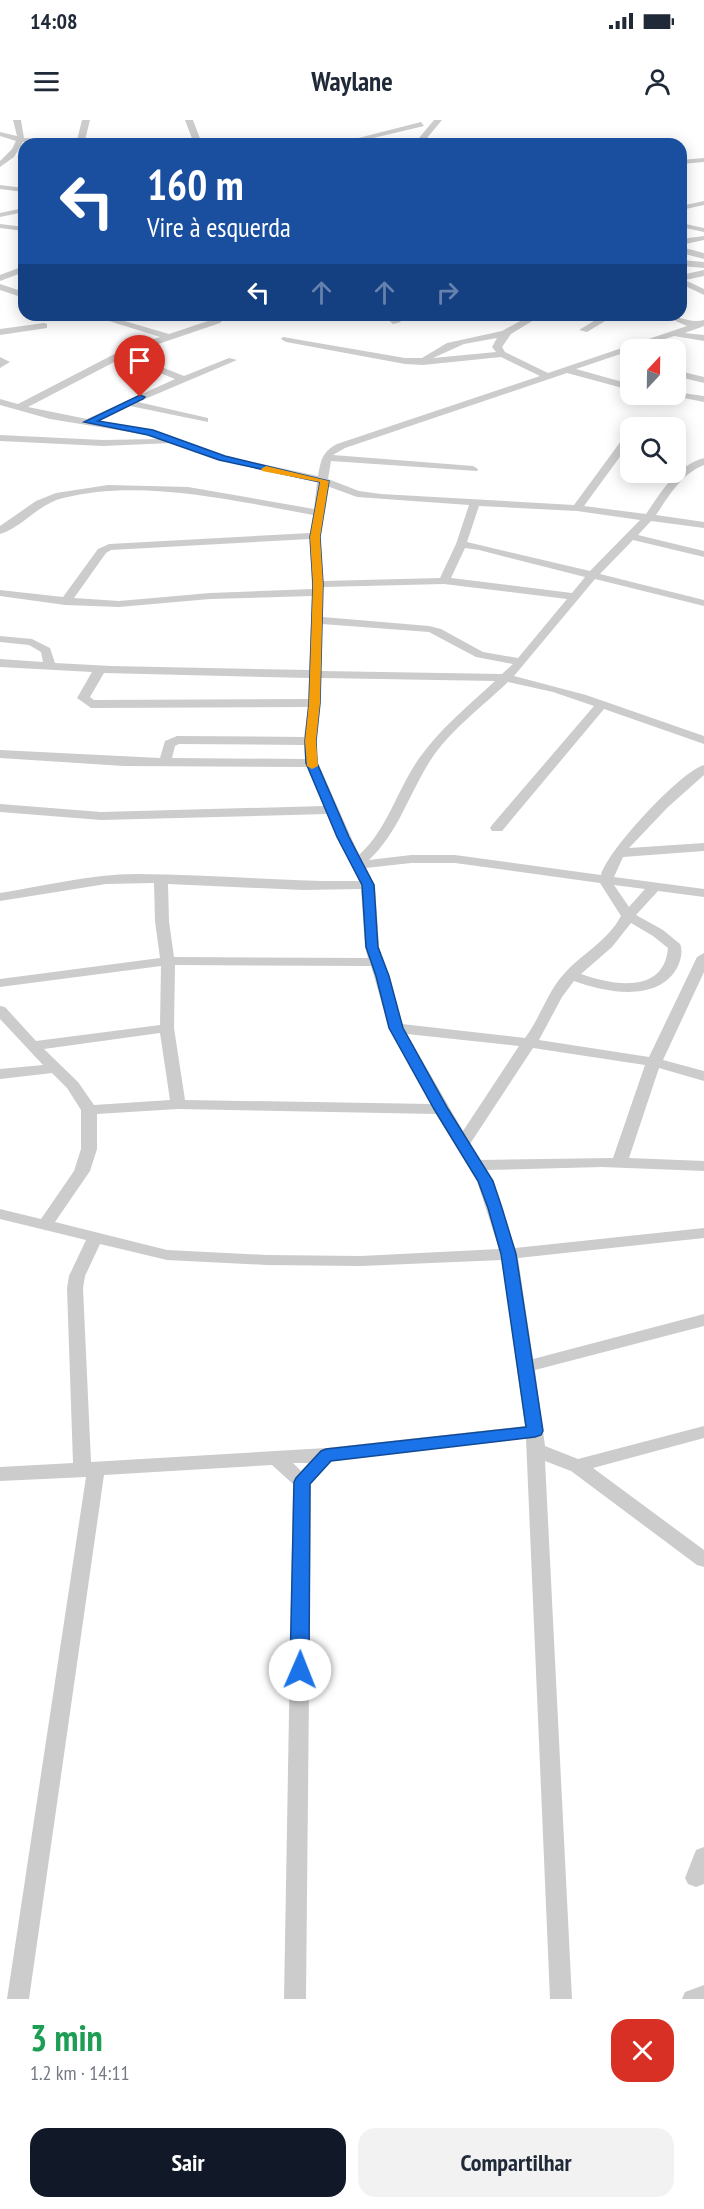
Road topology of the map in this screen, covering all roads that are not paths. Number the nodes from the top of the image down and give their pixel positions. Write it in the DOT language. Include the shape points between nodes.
graph roads {
  1 [pos="17,120"];
  2 [pos="86,120"];
  3 [pos="189,120"];
  4 [pos="397,120"];
  5 [pos="435,123"];
  6 [pos="421,124"];
  7 [pos="22,130"];
  8 [pos="1,135"];
  9 [pos="21,138"];
  10 [pos="81,138"];
  11 [pos="196,138"];
  12 [pos="364,138"];
  13 [pos="423,138"];
  14 [pos="18,139"];
  15 [pos="18,145"];
  16 [pos="704,160"];
  17 [pos="687,161"];
  18 [pos="0,165"];
  19 [pos="0,187"];
  20 [pos="18,189"];
  21 [pos="704,203"];
  22 [pos="687,207"];
  23 [pos="18,211"];
  24 [pos="0,215"];
  25 [pos="0,226"];
  26 [pos="687,226"];
  27 [pos="18,228"];
  28 [pos="704,230"];
  29 [pos="704,238"];
  30 [pos="687,241"];
  31 [pos="687,252"];
  32 [pos="704,256"];
  33 [pos="687,264"];
  34 [pos="704,265"];
  35 [pos="18,271"];
  36 [pos="704,273"];
  37 [pos="0,278"];
  38 [pos="687,278"];
  39 [pos="687,283"];
  40 [pos="0,287"];
  41 [pos="704,292"];
  42 [pos="18,293"];
  43 [pos="114,321"];
  44 [pos="217,321"];
  45 [pos="527,321"];
  46 [pos="600,321"];
  47 [pos="700,324"];
  48 [pos="44,326"];
  49 [pos="584,330"];
  50 [pos="0,332"];
  51 [pos="673,333"];
  52 [pos="504,334"];
  53 [pos="167,336"];
  54 [pos="704,338"];
  55 [pos="286,339"];
  56 [pos="664,339"];
  57 [pos="121,354"];
  58 [pos="502,354"];
  59 [pos="620,354"];
  60 [pos="0,360"];
  61 [pos="232,360"];
  62 [pos="423,362"];
  63 [pos="0,365"];
  64 [pos="564,369"];
  65 [pos="546,375"];
  66 [pos="686,376"];
  67 [pos="183,379"];
  68 [pos="704,380"];
  69 [pos="620,384"];
  70 [pos="704,385"];
  71 [pos="686,394"];
  72 [pos="686,395"];
  73 [pos="704,399"];
  74 [pos="0,402"];
  75 [pos="129,403"];
  76 [pos="18,408"];
  77 [pos="205,420"];
  78 [pos="89,422"];
  79 [pos="0,438"];
  80 [pos="174,442"];
  81 [pos="620,450"];
  82 [pos="326,458"];
  83 [pos="704,461"];
  84 [pos="473,469"];
  85 [pos="325,481"];
  86 [pos="476,503"];
  87 [pos="577,508"];
  88 [pos="318,513"];
  89 [pos="649,517"];
  90 [pos="704,525"];
  91 [pos="0,531"];
  92 [pos="632,536"];
  93 [pos="315,537"];
  94 [pos="461,544"];
  95 [pos="704,555"];
  96 [pos="592,576"];
  97 [pos="444,581"];
  98 [pos="318,588"];
  99 [pos="0,593"];
  100 [pos="704,593"];
  101 [pos="574,597"];
  102 [pos="698,601"];
  103 [pos="65,602"];
  104 [pos="317,620"];
  105 [pos="0,639"];
  106 [pos="520,662"];
  107 [pos="0,663"];
  108 [pos="50,667"];
  109 [pos="100,669"];
  110 [pos="315,673"];
  111 [pos="506,678"];
  112 [pos="314,703"];
  113 [pos="601,705"];
  114 [pos="704,740"];
  115 [pos="310,741"];
  116 [pos="0,754"];
  117 [pos="165,762"];
  118 [pos="312,763"];
  119 [pos="704,770"];
  120 [pos="0,808"];
  121 [pos="332,810"];
  122 [pos="497,828"];
  123 [pos="633,836"];
  124 [pos="379,844"];
  125 [pos="680,848"];
  126 [pos="704,848"];
  127 [pos="619,853"];
  128 [pos="400,860"];
  129 [pos="358,864"];
  130 [pos="161,879"];
  131 [pos="606,881"];
  132 [pos="368,885"];
  133 [pos="655,886"];
  134 [pos="704,893"];
  135 [pos="0,897"];
  136 [pos="627,916"];
  137 [pos="704,957"];
  138 [pos="168,961"];
  139 [pos="377,962"];
  140 [pos="570,975"];
  141 [pos="0,983"];
  142 [pos="0,1010"];
  143 [pos="167,1028"];
  144 [pos="396,1028"];
  145 [pos="529,1043"];
  146 [pos="32,1046"];
  147 [pos="654,1062"];
  148 [pos="57,1068"];
  149 [pos="0,1074"];
  150 [pos="704,1076"];
  151 [pos="178,1104"];
  152 [pos="441,1109"];
  153 [pos="90,1110"];
  154 [pos="462,1144"];
  155 [pos="620,1163"];
  156 [pos="476,1165"];
  157 [pos="704,1166"];
  158 [pos="0,1214"];
  159 [pos="46,1224"];
  160 [pos="704,1233"];
  161 [pos="95,1238"];
  162 [pos="509,1254"];
  163 [pos="704,1320"];
  164 [pos="525,1367"];
  165 [pos="704,1432"];
  166 [pos="536,1441"];
  167 [pos="326,1455"];
  168 [pos="276,1458"];
  169 [pos="577,1466"];
  170 [pos="89,1469"];
  171 [pos="0,1474"];
  172 [pos="302,1482"];
  173 [pos="703,1559"];
  174 [pos="704,1856"];
  175 [pos="696,1878"];
  176 [pos="704,1995"];
  177 [pos="18,1999"];
  178 [pos="295,1999"];
  179 [pos="561,1999"];
  180 [pos="693,1999"];
  1 -- 7 [label="street"];
  2 -- 10 [label="street"];
  3 -- 11 [label="street"];
  4 -- 6 [label="street"];
  5 -- 6 [label="street"];
  5 -- 13 [label="street"];
  6 -- 12 [label="street"];
  7 -- 8 [label="street"];
  7 -- 9 [label="street"];
  8 -- 14 [label="street"];
  15 -- 18 [label="street"];
  16 -- 17 [label="street"];
  19 -- 20 [label="street"];
  21 -- 22 [label="street"];
  23 -- 24 [label="street"];
  25 -- 27 [label="street"];
  26 -- 28 [label="street"];
  29 -- 30 [label="street"];
  31 -- 32 [label="street"];
  33 -- 34 [label="street"];
  35 -- 37 [label="street"];
  36 -- 38 [label="street"];
  39 -- 41 [label="street"];
  40 -- 42 [label="street"];
  43 -- 53 [label="street"];
  44 -- 53 [label="street"];
  45 -- 52 [label="street"];
  46 -- 49 [label="street"];
  47 -- 51 [label="street"];
  48 -- 50 [label="street"];
  51 -- 54 [label="street"];
  51 -- 56 [label="street"];
  52 -- 58 [label="street" via="497,347"];
  52 -- 62 [label="street" via="450,346"];
  53 -- 57 [label="street"];
  55 -- 62 [label="street"];
  57 -- 67 [label="street"];
  57 -- 76 [label="street"];
  58 -- 62 [label="street"];
  58 -- 65 [label="street"];
  59 -- 64 [label="street"];
  60 -- 63 [label="street" via="5,361"];
  61 -- 67 [label="street"];
  64 -- 65 [label="street"];
  64 -- 69 [label="street"];
  65 -- 82 [label="street" via="341,446"];
  66 -- 68 [label="street"];
  67 -- 75 [label="street"];
  70 -- 71 [label="street"];
  72 -- 73 [label="street"];
  74 -- 76 [label="street"];
  75 -- 77 [label="street"];
  75 -- 78 [label="street"];
  76 -- 78 [label="street"];
  78 -- 80 [label="street" via="139,430"];
  79 -- 80 [label="street"];
  80 -- 85 [label="street" via="258,468"];
  81 -- 87 [label="street"];
  82 -- 84 [label="street"];
  82 -- 85 [label="street"];
  83 -- 89 [label="street" via="676,479"];
  85 -- 86 [label="street" via="357,494"];
  85 -- 88 [label="street"];
  86 -- 87 [label="street"];
  86 -- 94 [label="street"];
  87 -- 89 [label="street"];
  88 -- 91 [label="street" via="188,490 108,488 40,502"];
  88 -- 93 [label="street"];
  89 -- 90 [label="street"];
  89 -- 92 [label="street"];
  92 -- 95 [label="street"];
  92 -- 96 [label="street"];
  93 -- 98 [label="street"];
  93 -- 103 [label="street" via="109,547"];
  94 -- 96 [label="street"];
  94 -- 97 [label="street"];
  96 -- 101 [label="street"];
  96 -- 102 [label="street"];
  97 -- 98 [label="street"];
  97 -- 101 [label="street"];
  98 -- 103 [label="street" via="118,604"];
  98 -- 104 [label="street"];
  99 -- 103 [label="street"];
  100 -- 102 [label="street"];
  101 -- 106 [label="street"];
  104 -- 106 [label="street" via="429,629 480,655"];
  104 -- 110 [label="street"];
  105 -- 108 [label="street" via="37,644 46,650"];
  106 -- 111 [label="street"];
  107 -- 108 [label="street"];
  108 -- 109 [label="street"];
  109 -- 110 [label="street"];
  109 -- 112 [label="street" via="83,698 91,704"];
  110 -- 111 [label="street"];
  110 -- 112 [label="street"];
  111 -- 113 [label="street" via="539,683"];
  111 -- 124 [label="street" via="442,737 424,760"];
  112 -- 115 [label="street"];
  113 -- 114 [label="street"];
  113 -- 122 [label="street"];
  115 -- 117 [label="street" via="177,740 169,744"];
  115 -- 118 [label="street"];
  116 -- 117 [label="street"];
  117 -- 118 [label="street"];
  118 -- 121 [label="street"];
  119 -- 123 [label="street"];
  120 -- 121 [label="street" via="102,816"];
  121 -- 129 [label="street"];
  123 -- 125 [label="street"];
  123 -- 127 [label="street"];
  124 -- 128 [label="street"];
  124 -- 129 [label="street"];
  125 -- 126 [label="street"];
  125 -- 127 [label="street"];
  127 -- 131 [label="street" via="607,870"];
  128 -- 129 [label="street"];
  128 -- 131 [label="street" via="455,859"];
  129 -- 132 [label="street"];
  130 -- 132 [label="street"];
  130 -- 135 [label="street" via="106,880"];
  130 -- 138 [label="street"];
  131 -- 133 [label="street"];
  131 -- 136 [label="street"];
  132 -- 139 [label="street" via="372,947"];
  133 -- 134 [label="street"];
  133 -- 136 [label="street"];
  136 -- 140 [label="street" via="609,944"];
  136 -- 140 [label="street" via="658,933 675,948 676,958 668,975 650,984 607,987"];
  137 -- 147 [label="street"];
  138 -- 139 [label="street"];
  138 -- 141 [label="street"];
  138 -- 143 [label="street"];
  139 -- 144 [label="street"];
  140 -- 145 [label="street"];
  142 -- 146 [label="street"];
  143 -- 146 [label="street"];
  143 -- 151 [label="street"];
  144 -- 145 [label="street"];
  144 -- 152 [label="street"];
  145 -- 147 [label="street"];
  145 -- 154 [label="street"];
  146 -- 148 [label="street"];
  147 -- 150 [label="street"];
  147 -- 155 [label="street"];
  148 -- 149 [label="street"];
  148 -- 153 [label="street"];
  151 -- 152 [label="street"];
  151 -- 153 [label="street"];
  152 -- 154 [label="street"];
  153 -- 159 [label="street" via="89,1149 82,1171"];
  154 -- 156 [label="street"];
  155 -- 156 [label="street"];
  155 -- 157 [label="street"];
  156 -- 162 [label="street"];
  158 -- 159 [label="street"];
  159 -- 161 [label="street"];
  160 -- 162 [label="street"];
  161 -- 162 [label="street" via="167,1255 267,1260 361,1261"];
  161 -- 170 [label="street" via="75,1288"];
  162 -- 164 [label="street"];
  163 -- 164 [label="street"];
  164 -- 166 [label="street"];
  165 -- 169 [label="street"];
  166 -- 167 [label="street"];
  166 -- 169 [label="street"];
  166 -- 179 [label="street"];
  167 -- 168 [label="street"];
  167 -- 172 [label="street"];
  168 -- 170 [label="street"];
  168 -- 172 [label="street"];
  169 -- 173 [label="street"];
  170 -- 171 [label="street"];
  170 -- 177 [label="street"];
  172 -- 178 [label="street"];
  174 -- 175 [label="street"];
  176 -- 180 [label="street"];
}
